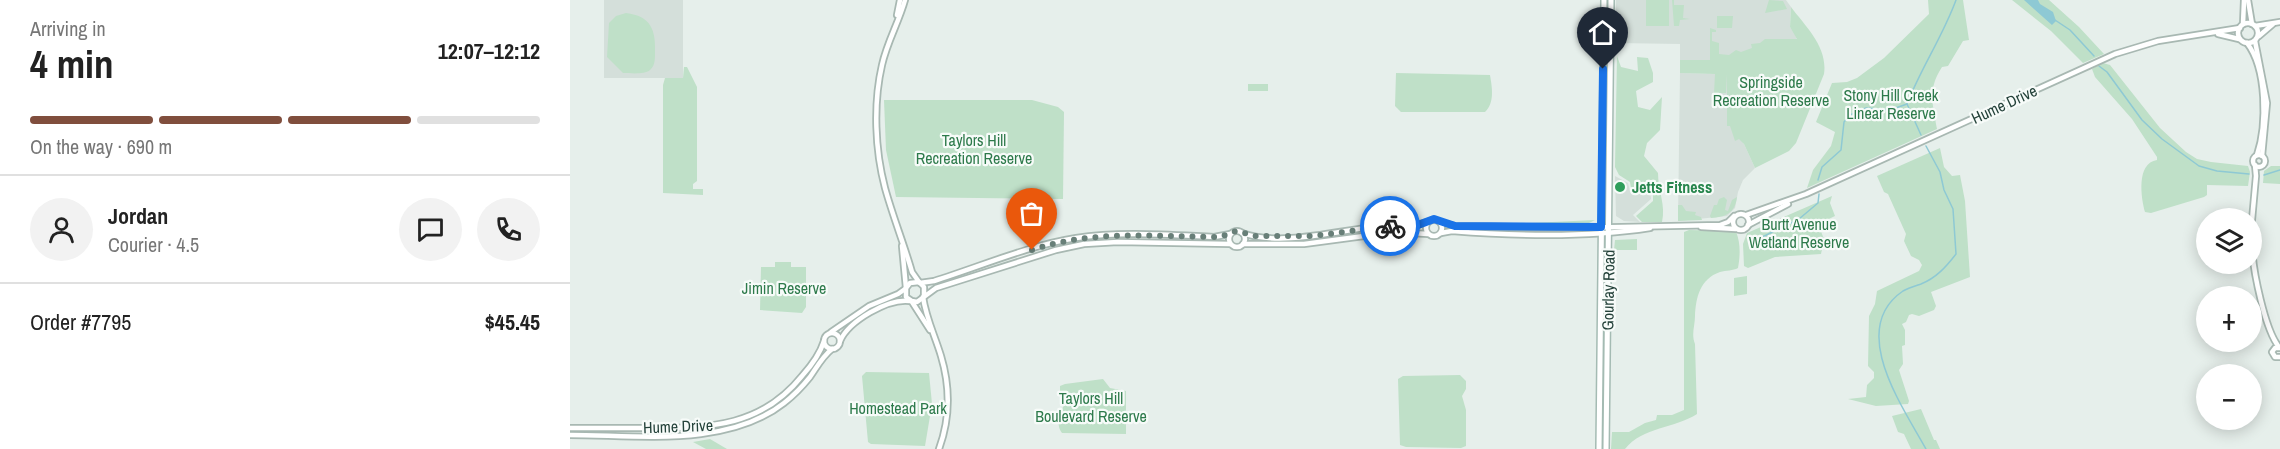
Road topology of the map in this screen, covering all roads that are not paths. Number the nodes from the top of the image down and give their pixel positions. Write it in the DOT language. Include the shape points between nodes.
graph roads {
  1 [pos="903,0"];
  2 [pos="1604,0"];
  3 [pos="1611,0"];
  4 [pos="2246,0"];
  5 [pos="2278,22"];
  6 [pos="2253,25"];
  7 [pos="2241,26"];
  8 [pos="2210,34"];
  9 [pos="2256,38"];
  10 [pos="2241,39"];
  11 [pos="2247,43"];
  12 [pos="2260,155"];
  13 [pos="2258,166"];
  14 [pos="1806,194"];
  15 [pos="2253,208"];
  16 [pos="1746,215"];
  17 [pos="1734,216"];
  18 [pos="1427,222"];
  19 [pos="1440,222"];
  20 [pos="1748,225"];
  21 [pos="1606,229"];
  22 [pos="1736,229"];
  23 [pos="1242,233"];
  24 [pos="1441,233"];
  25 [pos="900,234"];
  26 [pos="1230,234"];
  27 [pos="1428,234"];
  28 [pos="1601,234"];
  29 [pos="1230,244"];
  30 [pos="1244,244"];
  31 [pos="2255,274"];
  32 [pos="919,283"];
  33 [pos="906,288"];
  34 [pos="924,296"];
  35 [pos="911,301"];
  36 [pos="831,333"];
  37 [pos="2272,334"];
  38 [pos="824,341"];
  39 [pos="840,341"];
  40 [pos="935,341"];
  41 [pos="2280,348"];
  42 [pos="832,349"];
  43 [pos="2272,350"];
  44 [pos="2278,357"];
  45 [pos="2280,365"];
  46 [pos="1600,400"];
  47 [pos="1607,400"];
  48 [pos="570,428"];
  49 [pos="570,435"];
  50 [pos="939,449"];
  51 [pos="1599,449"];
  52 [pos="1606,449"];
  1 -- 25 [label="street" via="882,67 877,122 882,174"];
  2 -- 21 [label="main road, Gourlay Road"];
  3 -- 21 [label="main road, Gourlay Road"];
  4 -- 6 [label="street"];
  4 -- 7 [label="street"];
  5 -- 6 [label="street"];
  5 -- 9 [label="street"];
  6 -- 7 [label="street"];
  6 -- 9 [label="street"];
  7 -- 8 [label="street, Hume Drive"];
  7 -- 10 [label="street"];
  8 -- 10 [label="street, Hume Drive"];
  8 -- 14 [label="street, Hume Drive" via="2158,41 2115,54"];
  9 -- 11 [label="street"];
  9 -- 12 [label="street" via="2267,103"];
  10 -- 11 [label="street"];
  11 -- 12 [label="street" via="2263,93"];
  12 -- 13 [label="street" via="2253,160"];
  12 -- 13 [label="street" via="2265,162"];
  13 -- 15 [label="street"];
  14 -- 16 [label="street, Hume Drive"];
  14 -- 20 [label="street, Hume Drive"];
  16 -- 17 [label="street"];
  16 -- 20 [label="street"];
  17 -- 21 [label="street" via="1720,225"];
  17 -- 22 [label="street" via="1732,223"];
  18 -- 19 [label="street"];
  18 -- 23 [label="street" via="1313,236"];
  18 -- 27 [label="street"];
  19 -- 21 [label="street" via="1455,226"];
  19 -- 24 [label="street"];
  20 -- 22 [label="street"];
  21 -- 22 [label="street"];
  21 -- 28 [label="main road, Gourlay Road"];
  21 -- 47 [label="main road, Gourlay Road"];
  23 -- 26 [label="street"];
  23 -- 30 [label="street"];
  24 -- 27 [label="street"];
  24 -- 28 [label="street"];
  25 -- 32 [label="street"];
  25 -- 33 [label="street"];
  26 -- 29 [label="street"];
  26 -- 32 [label="street" via="1077,238 934,282"];
  27 -- 30 [label="street" via="1394,232 1304,244"];
  28 -- 46 [label="main road, Gourlay Road"];
  29 -- 30 [label="street"];
  29 -- 34 [label="street" via="1084,244 936,288"];
  31 -- 37 [label="street"];
  32 -- 33 [label="street" via="910,283"];
  32 -- 34 [label="street" via="925,290"];
  33 -- 35 [label="street" via="906,297"];
  33 -- 36 [label="street" via="869,306"];
  34 -- 35 [label="street" via="917,302"];
  34 -- 40 [label="street"];
  35 -- 39 [label="street" via="882,306 847,330"];
  35 -- 40 [label="street"];
  36 -- 38 [label="street"];
  36 -- 39 [label="street"];
  37 -- 41 [label="street"];
  37 -- 43 [label="street"];
  38 -- 42 [label="street"];
  38 -- 48 [label="street, Hume Drive" via="796,384 777,400 735,422 693,428"];
  39 -- 42 [label="street"];
  40 -- 50 [label="street" via="944,369 947,400"];
  41 -- 43 [label="street"];
  42 -- 49 [label="street, Hume Drive" via="788,400 737,428 689,435"];
  43 -- 44 [label="street"];
  44 -- 45 [label="street"];
  46 -- 47 [label="main road"];
  46 -- 51 [label="main road, Gourlay Road"];
  47 -- 52 [label="main road, Gourlay Road"];
}
